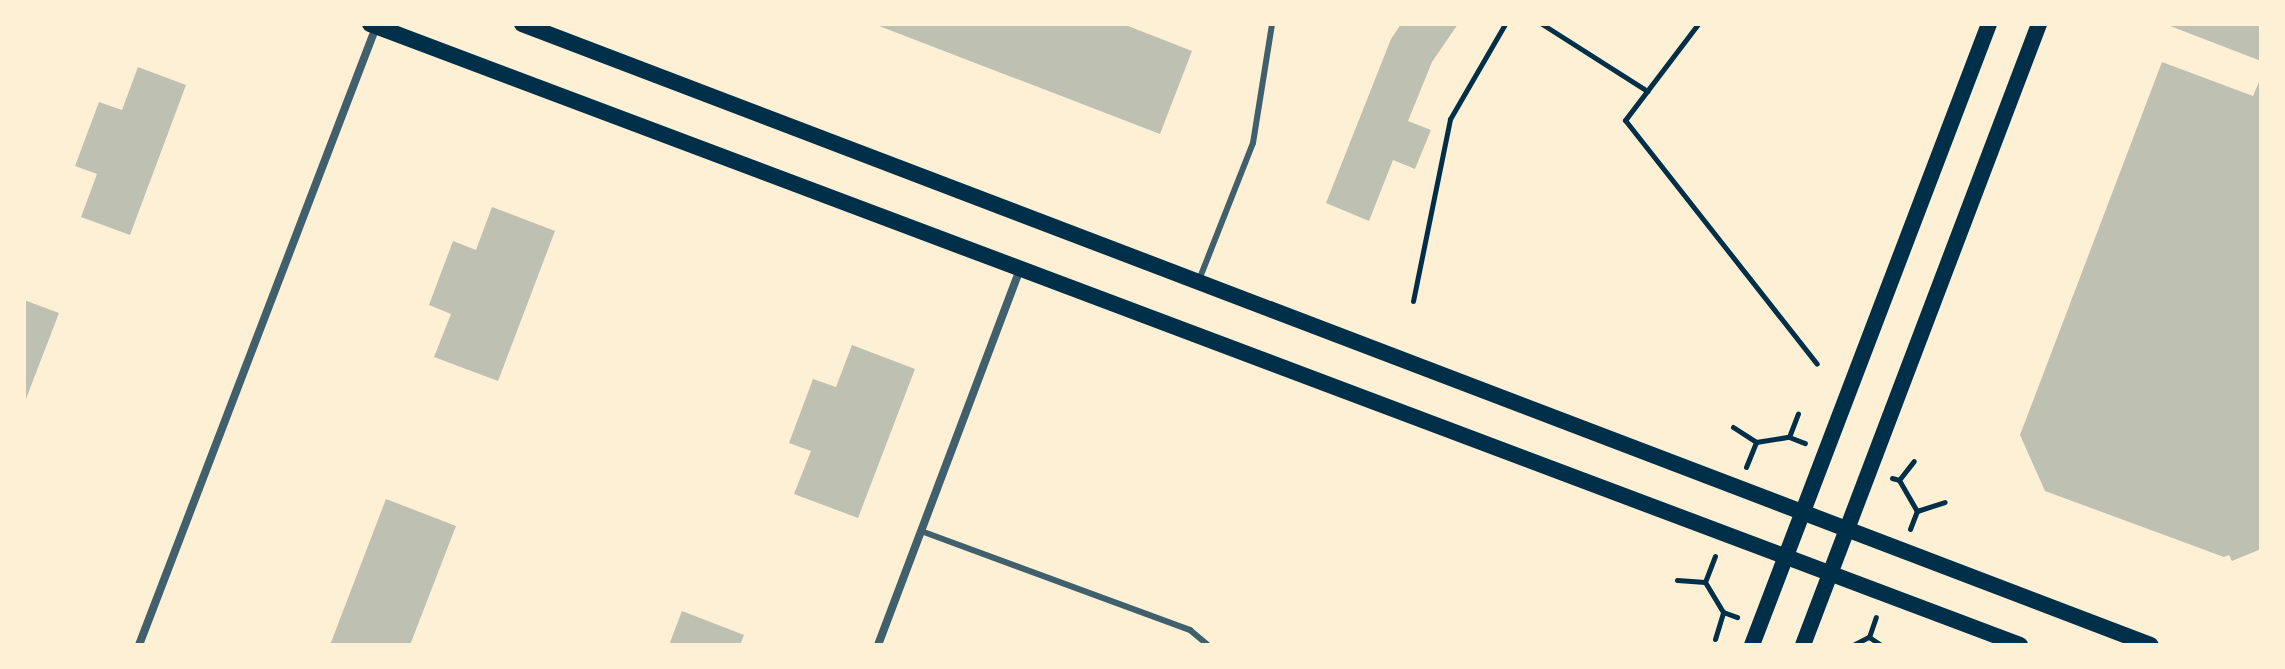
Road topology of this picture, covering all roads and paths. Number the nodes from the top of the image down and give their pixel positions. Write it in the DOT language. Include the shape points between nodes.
graph roads {
  1 [pos="522,24"];
  2 [pos="1272,24"];
  3 [pos="1505,24"];
  4 [pos="1542,24"];
  5 [pos="1698,24"];
  6 [pos="1989,24"];
  7 [pos="2039,24"];
  8 [pos="373,25"];
  9 [pos="1647,91"];
  10 [pos="1020,269"];
  11 [pos="1197,283"];
  12 [pos="1413,301"];
  13 [pos="1817,364"];
  14 [pos="1798,414"];
  15 [pos="1733,427"];
  16 [pos="1789,437"];
  17 [pos="1756,442"];
  18 [pos="1914,461"];
  19 [pos="1899,480"];
  20 [pos="1945,502"];
  21 [pos="1917,511"];
  22 [pos="1802,513"];
  23 [pos="921,531"];
  24 [pos="1846,531"];
  25 [pos="1786,556"];
  26 [pos="1829,574"];
  27 [pos="1677,580"];
  28 [pos="1705,582"];
  29 [pos="1723,612"];
  30 [pos="1869,637"];
  31 [pos="1715,639"];
  32 [pos="139,645"];
  33 [pos="878,645"];
  34 [pos="1208,645"];
  35 [pos="1752,645"];
  36 [pos="1803,645"];
  37 [pos="1881,645"];
  38 [pos="2020,645"];
  39 [pos="2151,645"];
  1 -- 11 [label="main road"];
  2 -- 11 [label="lane" via="1253,143"];
  3 -- 12 [label="path" via="1450,119"];
  4 -- 9 [label="path"];
  5 -- 9 [label="path"];
  6 -- 22 [label="main road"];
  7 -- 24 [label="main road"];
  8 -- 10 [label="main road"];
  8 -- 32 [label="street"];
  9 -- 13 [label="path" via="1625,120"];
  10 -- 23 [label="street"];
  10 -- 25 [label="main road"];
  11 -- 22 [label="main road"];
  14 -- 16 [label="path"];
  15 -- 17 [label="path"];
  18 -- 19 [label="path"];
  20 -- 21 [label="path"];
  22 -- 24 [label="main road"];
  22 -- 25 [label="main road"];
  23 -- 33 [label="street"];
  23 -- 34 [label="lane" via="1190,630"];
  24 -- 26 [label="main road"];
  24 -- 39 [label="main road"];
  25 -- 26 [label="main road"];
  25 -- 35 [label="main road"];
  26 -- 36 [label="main road"];
  26 -- 38 [label="main road"];
  27 -- 28 [label="path"];
  29 -- 31 [label="path"];
  30 -- 37 [label="path"];
}
